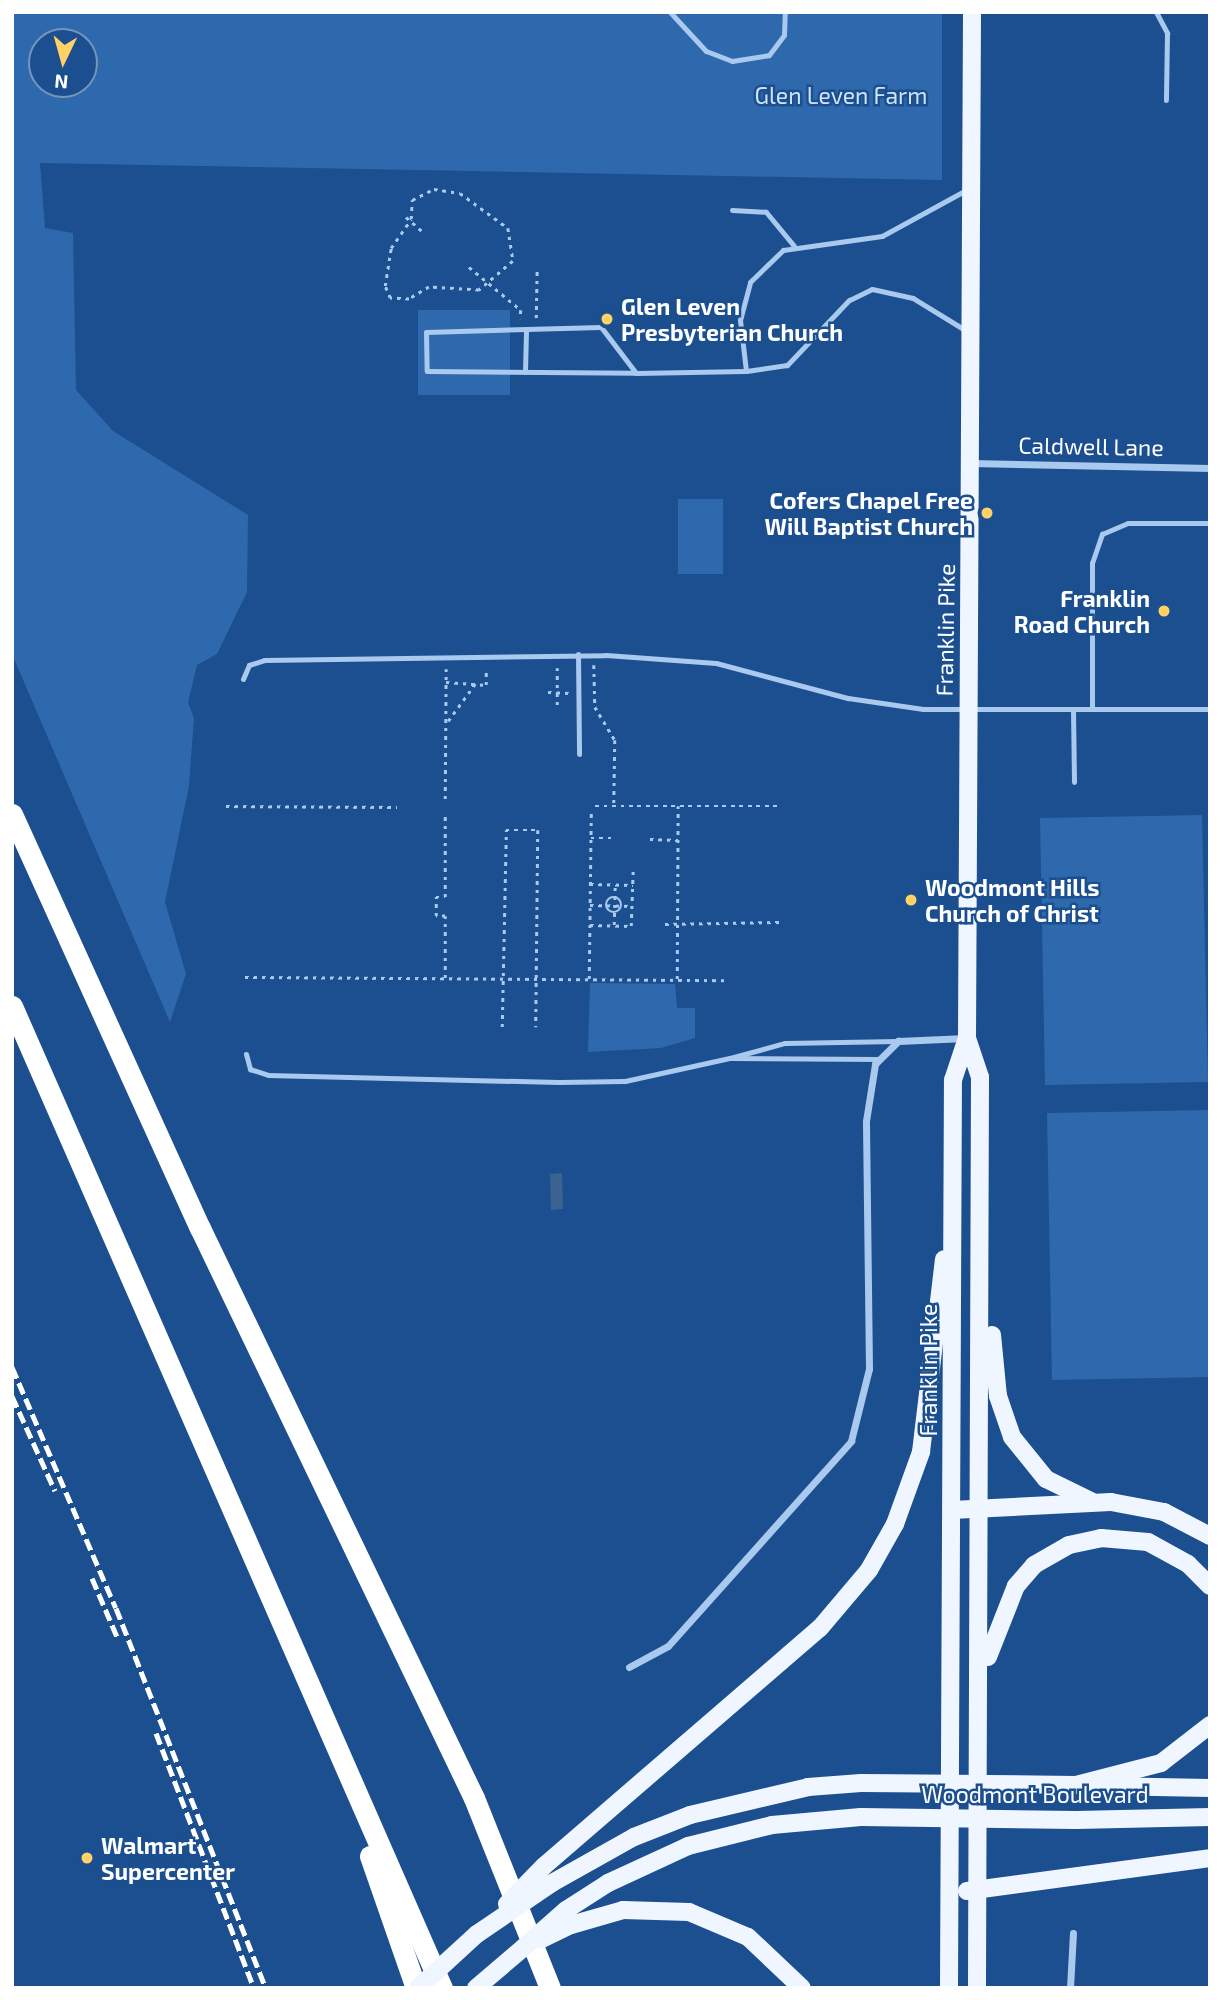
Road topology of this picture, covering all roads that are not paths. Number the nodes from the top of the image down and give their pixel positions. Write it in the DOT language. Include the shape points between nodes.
graph roads {
  1 [pos="670,12"];
  2 [pos="785,12"];
  3 [pos="972,12"];
  4 [pos="1156,12"];
  5 [pos="1166,100"];
  6 [pos="971,187"];
  7 [pos="733,210"];
  8 [pos="794,246"];
  9 [pos="523,331"];
  10 [pos="971,334"];
  11 [pos="526,372"];
  12 [pos="746,372"];
  13 [pos="636,373"];
  14 [pos="971,463"];
  15 [pos="1210,468"];
  16 [pos="1210,523"];
  17 [pos="578,654"];
  18 [pos="243,678"];
  19 [pos="1073,709"];
  20 [pos="1092,709"];
  21 [pos="1210,709"];
  22 [pos="968,712"];
  23 [pos="579,754"];
  24 [pos="1074,782"];
  25 [pos="12,814"];
  26 [pos="12,1006"];
  27 [pos="967,1038"];
  28 [pos="898,1041"];
  29 [pos="246,1054"];
  30 [pos="730,1058"];
  31 [pos="877,1059"];
  32 [pos="953,1193"];
  33 [pos="981,1194"];
  34 [pos="1091,1501"];
  35 [pos="982,1508"];
  36 [pos="952,1510"];
  37 [pos="1210,1536"];
  38 [pos="1210,1586"];
  39 [pos="629,1667"];
  40 [pos="981,1698"];
  41 [pos="321,1712"];
  42 [pos="1210,1725"];
  43 [pos="1076,1786"];
  44 [pos="1210,1788"];
  45 [pos="1210,1817"];
  46 [pos="1210,1858"];
  47 [pos="951,1891"];
  48 [pos="979,1891"];
  49 [pos="568,1917"];
  50 [pos="1073,1933"];
  51 [pos="477,1934"];
  52 [pos="550,1986"];
  53 [pos="417,1988"];
  54 [pos="442,1988"];
  55 [pos="476,1988"];
  56 [pos="802,1988"];
  57 [pos="949,1988"];
  58 [pos="977,1988"];
  59 [pos="1070,1988"];
  1 -- 2 [label="lane" via="706,51 732,61 769,55 783,35"];
  3 -- 6 [label="main road, Franklin Pike"];
  4 -- 5 [label="lane" via="1167,33"];
  6 -- 8 [label="lane" via="882,236"];
  6 -- 10 [label="main road, Franklin Pike"];
  7 -- 8 [label="lane" via="766,212"];
  8 -- 12 [label="lane" via="768,260 744,295"];
  9 -- 11 [label="lane"];
  9 -- 11 [label="lane" via="426,332 427,371"];
  9 -- 13 [label="lane" via="601,327"];
  10 -- 12 [label="lane" via="913,298 872,289 849,300 787,365"];
  10 -- 14 [label="main road, Franklin Pike"];
  11 -- 13 [label="lane"];
  12 -- 13 [label="lane"];
  14 -- 15 [label="street, Caldwell Lane"];
  14 -- 22 [label="main road, Franklin Pike"];
  16 -- 20 [label="lane" via="1128,523 1102,534 1092,563"];
  17 -- 18 [label="lane" via="258,660"];
  17 -- 22 [label="lane" via="707,662 848,698"];
  17 -- 23 [label="lane"];
  19 -- 20 [label="lane"];
  19 -- 22 [label="lane"];
  19 -- 24 [label="lane"];
  20 -- 21 [label="lane"];
  22 -- 27 [label="main road, Franklin Pike"];
  25 -- 52 [label="highway" via="200,1228 474,1798"];
  26 -- 41 [label="highway"];
  27 -- 28 [label="street"];
  27 -- 32 [label="main road, Franklin Pike" via="953,1080"];
  27 -- 33 [label="main road, Franklin Pike" via="979,1077"];
  28 -- 30 [label="lane" via="785,1043"];
  28 -- 31 [label="street"];
  29 -- 30 [label="lane" via="250,1069 268,1075 545,1082 625,1081"];
  30 -- 31 [label="lane"];
  31 -- 39 [label="street" via="866,1121 869,1369 858,1426 838,1461 674,1640"];
  32 -- 36 [label="main road, Franklin Pike"];
  32 -- 51 [label="main road, bridge" via="925,1431 911,1487 878,1556 820,1628 544,1866"];
  33 -- 34 [label="main road" via="995,1374 1006,1425 1046,1479"];
  33 -- 35 [label="main road, Franklin Pike"];
  34 -- 35 [label="main road"];
  34 -- 37 [label="main road" via="1164,1512"];
  35 -- 36 [label="main road"];
  35 -- 40 [label="main road, Franklin Pike"];
  36 -- 47 [label="main road, Franklin Pike"];
  38 -- 40 [label="main road" via="1188,1564 1147,1542 1101,1538 1058,1550 1034,1565 1009,1597 990,1648"];
  40 -- 48 [label="main road"];
  41 -- 53 [label="highway"];
  41 -- 54 [label="highway"];
  42 -- 43 [label="main road" via="1161,1763"];
  43 -- 44 [label="main road, Woodmont Boulevard"];
  43 -- 51 [label="main road, Woodmont Boulevard, bridge" via="861,1783 808,1787 690,1815 634,1837 552,1883"];
  45 -- 49 [label="main road, Woodmont Boulevard, bridge" via="861,1817 772,1825 688,1846 608,1882"];
  46 -- 48 [label="main road"];
  47 -- 48 [label="main road"];
  47 -- 57 [label="main road, Franklin Pike"];
  48 -- 58 [label="main road"];
  49 -- 55 [label="main road, bridge"];
  49 -- 56 [label="main road" via="623,1910 689,1912 748,1937"];
  50 -- 59 [label="street"];
  51 -- 53 [label="main road, bridge"];
}
